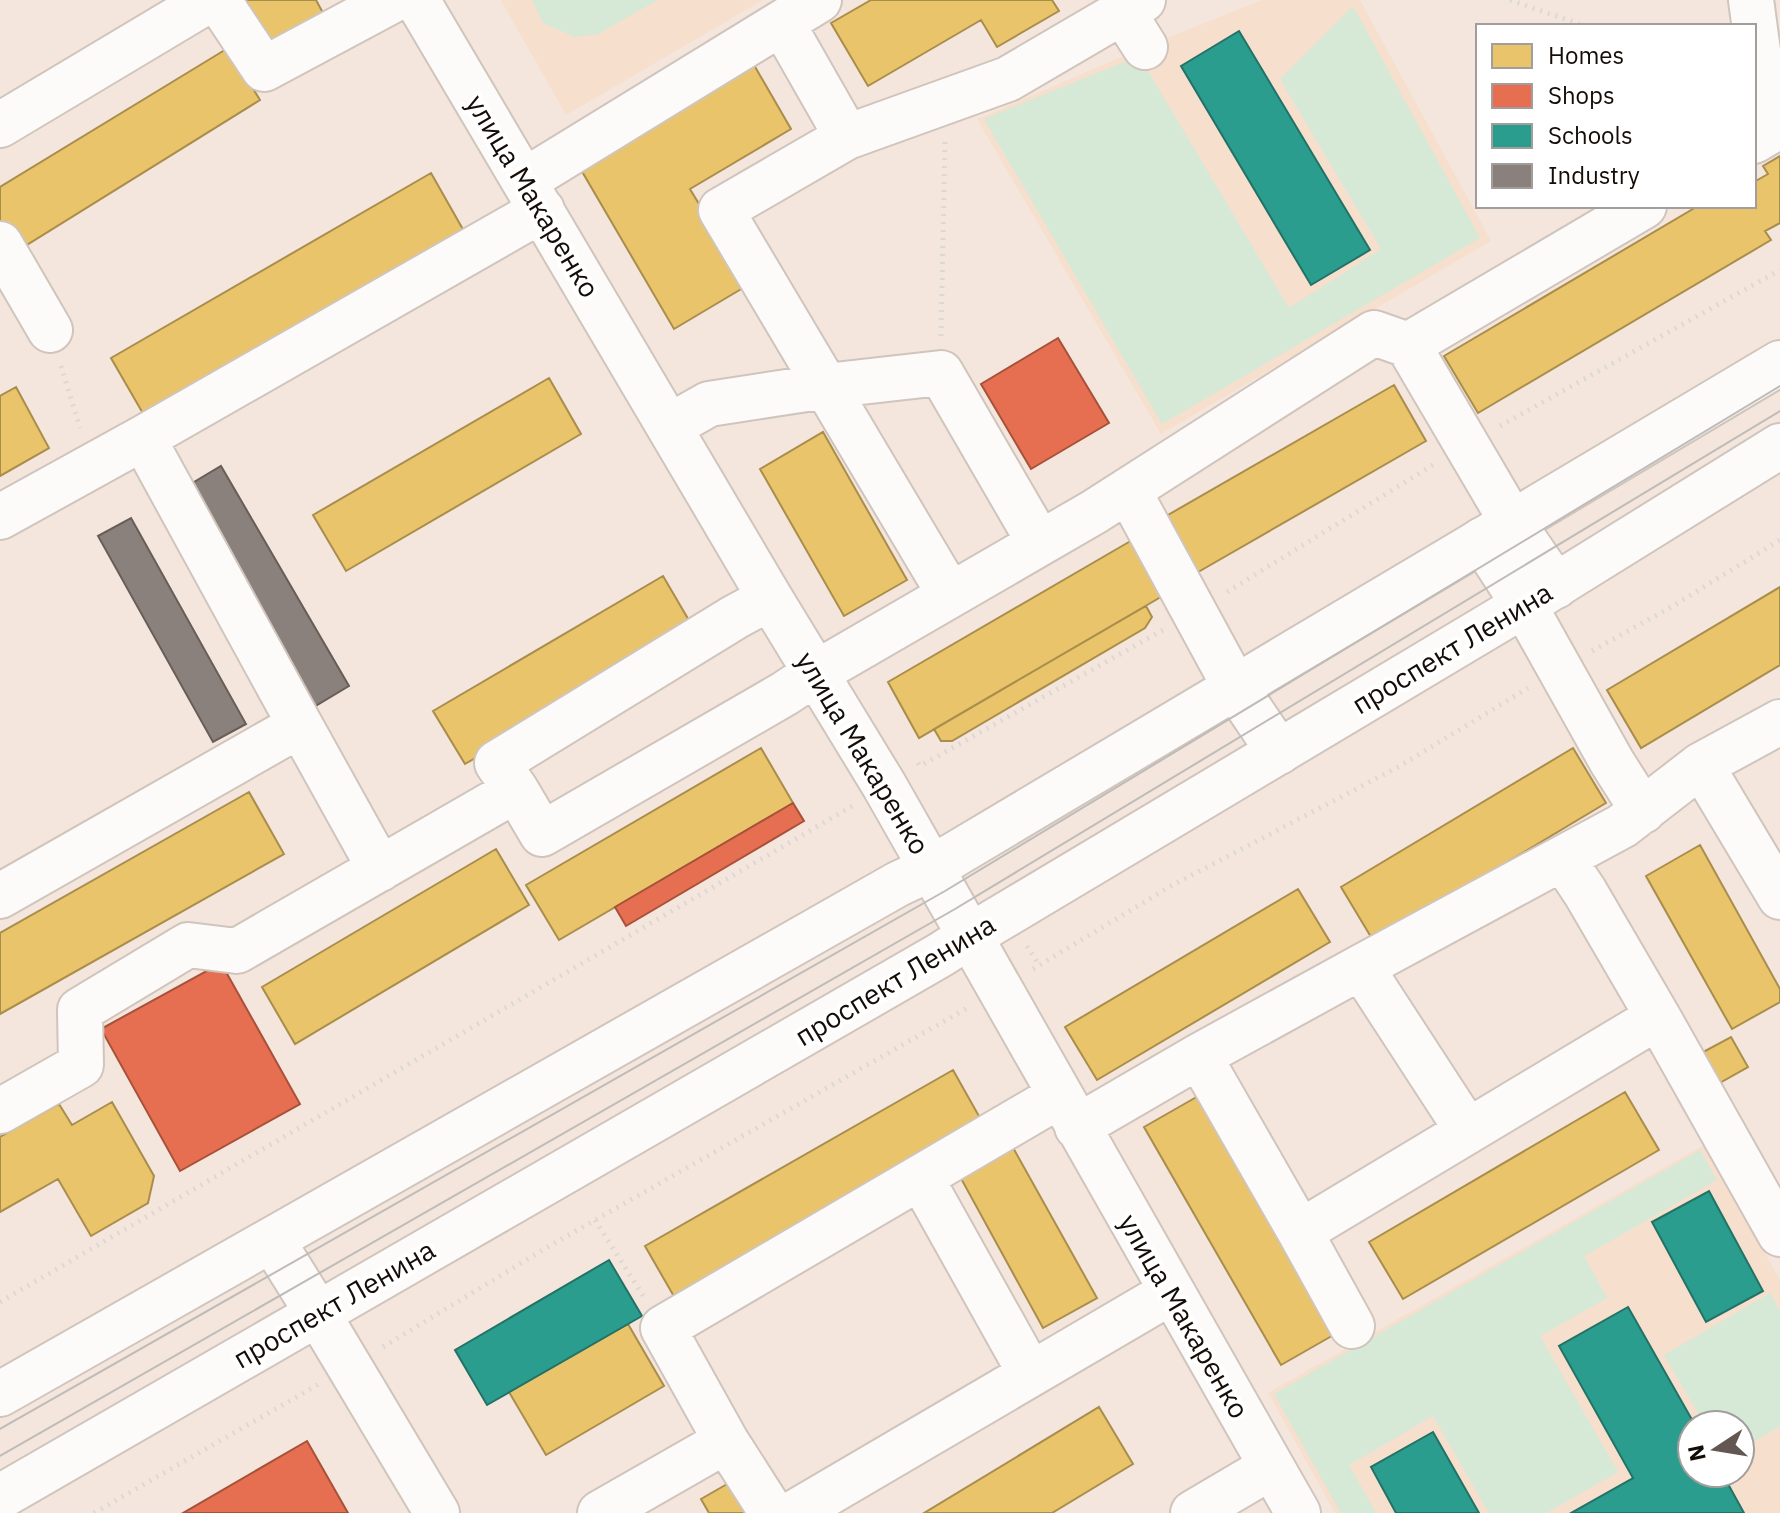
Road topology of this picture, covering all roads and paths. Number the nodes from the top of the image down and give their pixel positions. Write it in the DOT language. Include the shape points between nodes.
graph roads {
  1 [pos="209,0"];
  2 [pos="218,0"];
  3 [pos="393,0"];
  4 [pos="417,0"];
  5 [pos="819,0"];
  6 [pos="1510,0"];
  7 [pos="1751,0"];
  8 [pos="1137,20"];
  9 [pos="782,23"];
  10 [pos="1579,24"];
  11 [pos="1771,83"];
  12 [pos="946,101"];
  13 [pos="0,125"];
  14 [pos="847,137"];
  15 [pos="1756,140"];
  16 [pos="533,196"];
  17 [pos="1641,208"];
  18 [pos="0,244"];
  19 [pos="1780,270"];
  20 [pos="50,330"];
  21 [pos="1408,345"];
  22 [pos="1780,363"];
  23 [pos="941,373"];
  24 [pos="826,386"];
  25 [pos="670,426"];
  26 [pos="143,438"];
  27 [pos="1468,444"];
  28 [pos="1780,446"];
  29 [pos="92,466"];
  30 [pos="1128,490"];
  31 [pos="0,517"];
  32 [pos="1497,531"];
  33 [pos="1780,540"];
  34 [pos="1039,542"];
  35 [pos="950,595"];
  36 [pos="1540,596"];
  37 [pos="770,598"];
  38 [pos="1194,613"];
  39 [pos="1561,669"];
  40 [pos="816,673"];
  41 [pos="1235,687"];
  42 [pos="1780,722"];
  43 [pos="300,725"];
  44 [pos="1279,752"];
  45 [pos="1701,765"];
  46 [pos="902,775"];
  47 [pos="516,790"];
  48 [pos="1643,811"];
  49 [pos="1563,859"];
  50 [pos="932,868"];
  51 [pos="380,869"];
  52 [pos="0,896"];
  53 [pos="1780,897"];
  54 [pos="970,936"];
  55 [pos="1361,967"];
  56 [pos="999,989"];
  57 [pos="1658,1017"];
  58 [pos="1199,1056"];
  59 [pos="0,1111"];
  60 [pos="1068,1112"];
  61 [pos="1467,1130"];
  62 [pos="921,1178"];
  63 [pos="595,1220"];
  64 [pos="1300,1232"];
  65 [pos="1780,1234"];
  66 [pos="272,1240"];
  67 [pos="1171,1292"];
  68 [pos="0,1302"];
  69 [pos="318,1314"];
  70 [pos="1352,1326"];
  71 [pos="663,1328"];
  72 [pos="350,1367"];
  73 [pos="1030,1373"];
  74 [pos="0,1394"];
  75 [pos="726,1441"];
  76 [pos="1271,1467"];
  77 [pos="0,1497"];
  78 [pos="94,1513"];
  79 [pos="437,1513"];
  80 [pos="600,1513"];
  81 [pos="772,1513"];
  82 [pos="794,1513"];
  83 [pos="1193,1513"];
  84 [pos="1298,1513"];
  1 -- 13 [label="main road"];
  2 -- 3 [label="main road" via="264,69"];
  4 -- 16 [label="main road, улица Макаренко"];
  5 -- 9 [label="main road"];
  6 -- 10 [label="path"];
  7 -- 11 [label="main road"];
  8 -- 12 [label="main road"];
  9 -- 14 [label="main road"];
  9 -- 16 [label="main road"];
  11 -- 15 [label="main road" via="1769,132"];
  12 -- 14 [label="main road"];
  12 -- 23 [label="path"];
  14 -- 24 [label="main road" via="721,210"];
  16 -- 25 [label="main road, улица Макаренко"];
  16 -- 26 [label="main road"];
  17 -- 21 [label="main road"];
  18 -- 20 [label="main road"];
  19 -- 27 [label="path"];
  20 -- 29 [label="path"];
  21 -- 27 [label="main road"];
  21 -- 30 [label="main road" via="1374,333"];
  22 -- 32 [label="main road"];
  23 -- 24 [label="main road"];
  23 -- 34 [label="main road"];
  24 -- 25 [label="main road" via="709,404"];
  24 -- 35 [label="main road"];
  25 -- 37 [label="main road, улица Макаренко"];
  26 -- 29 [label="main road"];
  26 -- 43 [label="main road"];
  27 -- 32 [label="main road"];
  27 -- 38 [label="path"];
  28 -- 36 [label="main road, проспект Ленина"];
  29 -- 31 [label="main road"];
  30 -- 34 [label="main road"];
  30 -- 38 [label="main road"];
  32 -- 36 [label="main road"];
  32 -- 41 [label="main road"];
  33 -- 39 [label="path"];
  34 -- 35 [label="main road"];
  35 -- 40 [label="main road"];
  36 -- 39 [label="main road"];
  36 -- 44 [label="main road, проспект Ленина"];
  37 -- 40 [label="main road, улица Макаренко"];
  37 -- 47 [label="main road" via="497,763"];
  38 -- 41 [label="main road"];
  38 -- 46 [label="path"];
  39 -- 48 [label="main road"];
  39 -- 56 [label="path" via="1400,766 1171,886"];
  40 -- 46 [label="main road, улица Макаренко"];
  40 -- 47 [label="main road" via="542,834"];
  41 -- 44 [label="main road"];
  41 -- 50 [label="main road"];
  42 -- 45 [label="main road"];
  43 -- 51 [label="main road"];
  43 -- 52 [label="main road"];
  44 -- 54 [label="main road, проспект Ленина"];
  45 -- 48 [label="main road"];
  45 -- 53 [label="main road"];
  46 -- 50 [label="main road, улица Макаренко"];
  46 -- 68 [label="path"];
  47 -- 51 [label="main road"];
  48 -- 49 [label="main road"];
  49 -- 55 [label="main road"];
  49 -- 57 [label="main road"];
  50 -- 54 [label="main road, улица Макаренко"];
  50 -- 66 [label="main road"];
  51 -- 59 [label="main road" via="237,951 188,945 80,1010 81,1065"];
  54 -- 56 [label="main road, улица Макаренко"];
  54 -- 69 [label="main road, проспект Ленина"];
  55 -- 58 [label="main road"];
  55 -- 61 [label="main road"];
  56 -- 60 [label="main road, улица Макаренко"];
  56 -- 63 [label="path"];
  57 -- 61 [label="main road"];
  57 -- 65 [label="main road"];
  58 -- 60 [label="main road"];
  58 -- 64 [label="main road"];
  60 -- 62 [label="main road"];
  60 -- 67 [label="main road, улица Макаренко"];
  61 -- 64 [label="main road"];
  62 -- 71 [label="main road"];
  62 -- 73 [label="main road"];
  63 -- 71 [label="path"];
  63 -- 72 [label="path"];
  64 -- 70 [label="main road"];
  66 -- 69 [label="main road"];
  66 -- 74 [label="main road"];
  67 -- 73 [label="main road"];
  67 -- 76 [label="main road, улица Макаренко"];
  69 -- 72 [label="main road"];
  69 -- 77 [label="main road, проспект Ленина"];
  71 -- 75 [label="main road"];
  72 -- 78 [label="path"];
  72 -- 79 [label="main road"];
  73 -- 82 [label="main road"];
  75 -- 80 [label="main road"];
  75 -- 81 [label="main road"];
  76 -- 83 [label="main road"];
  76 -- 84 [label="main road, улица Макаренко"];
}
